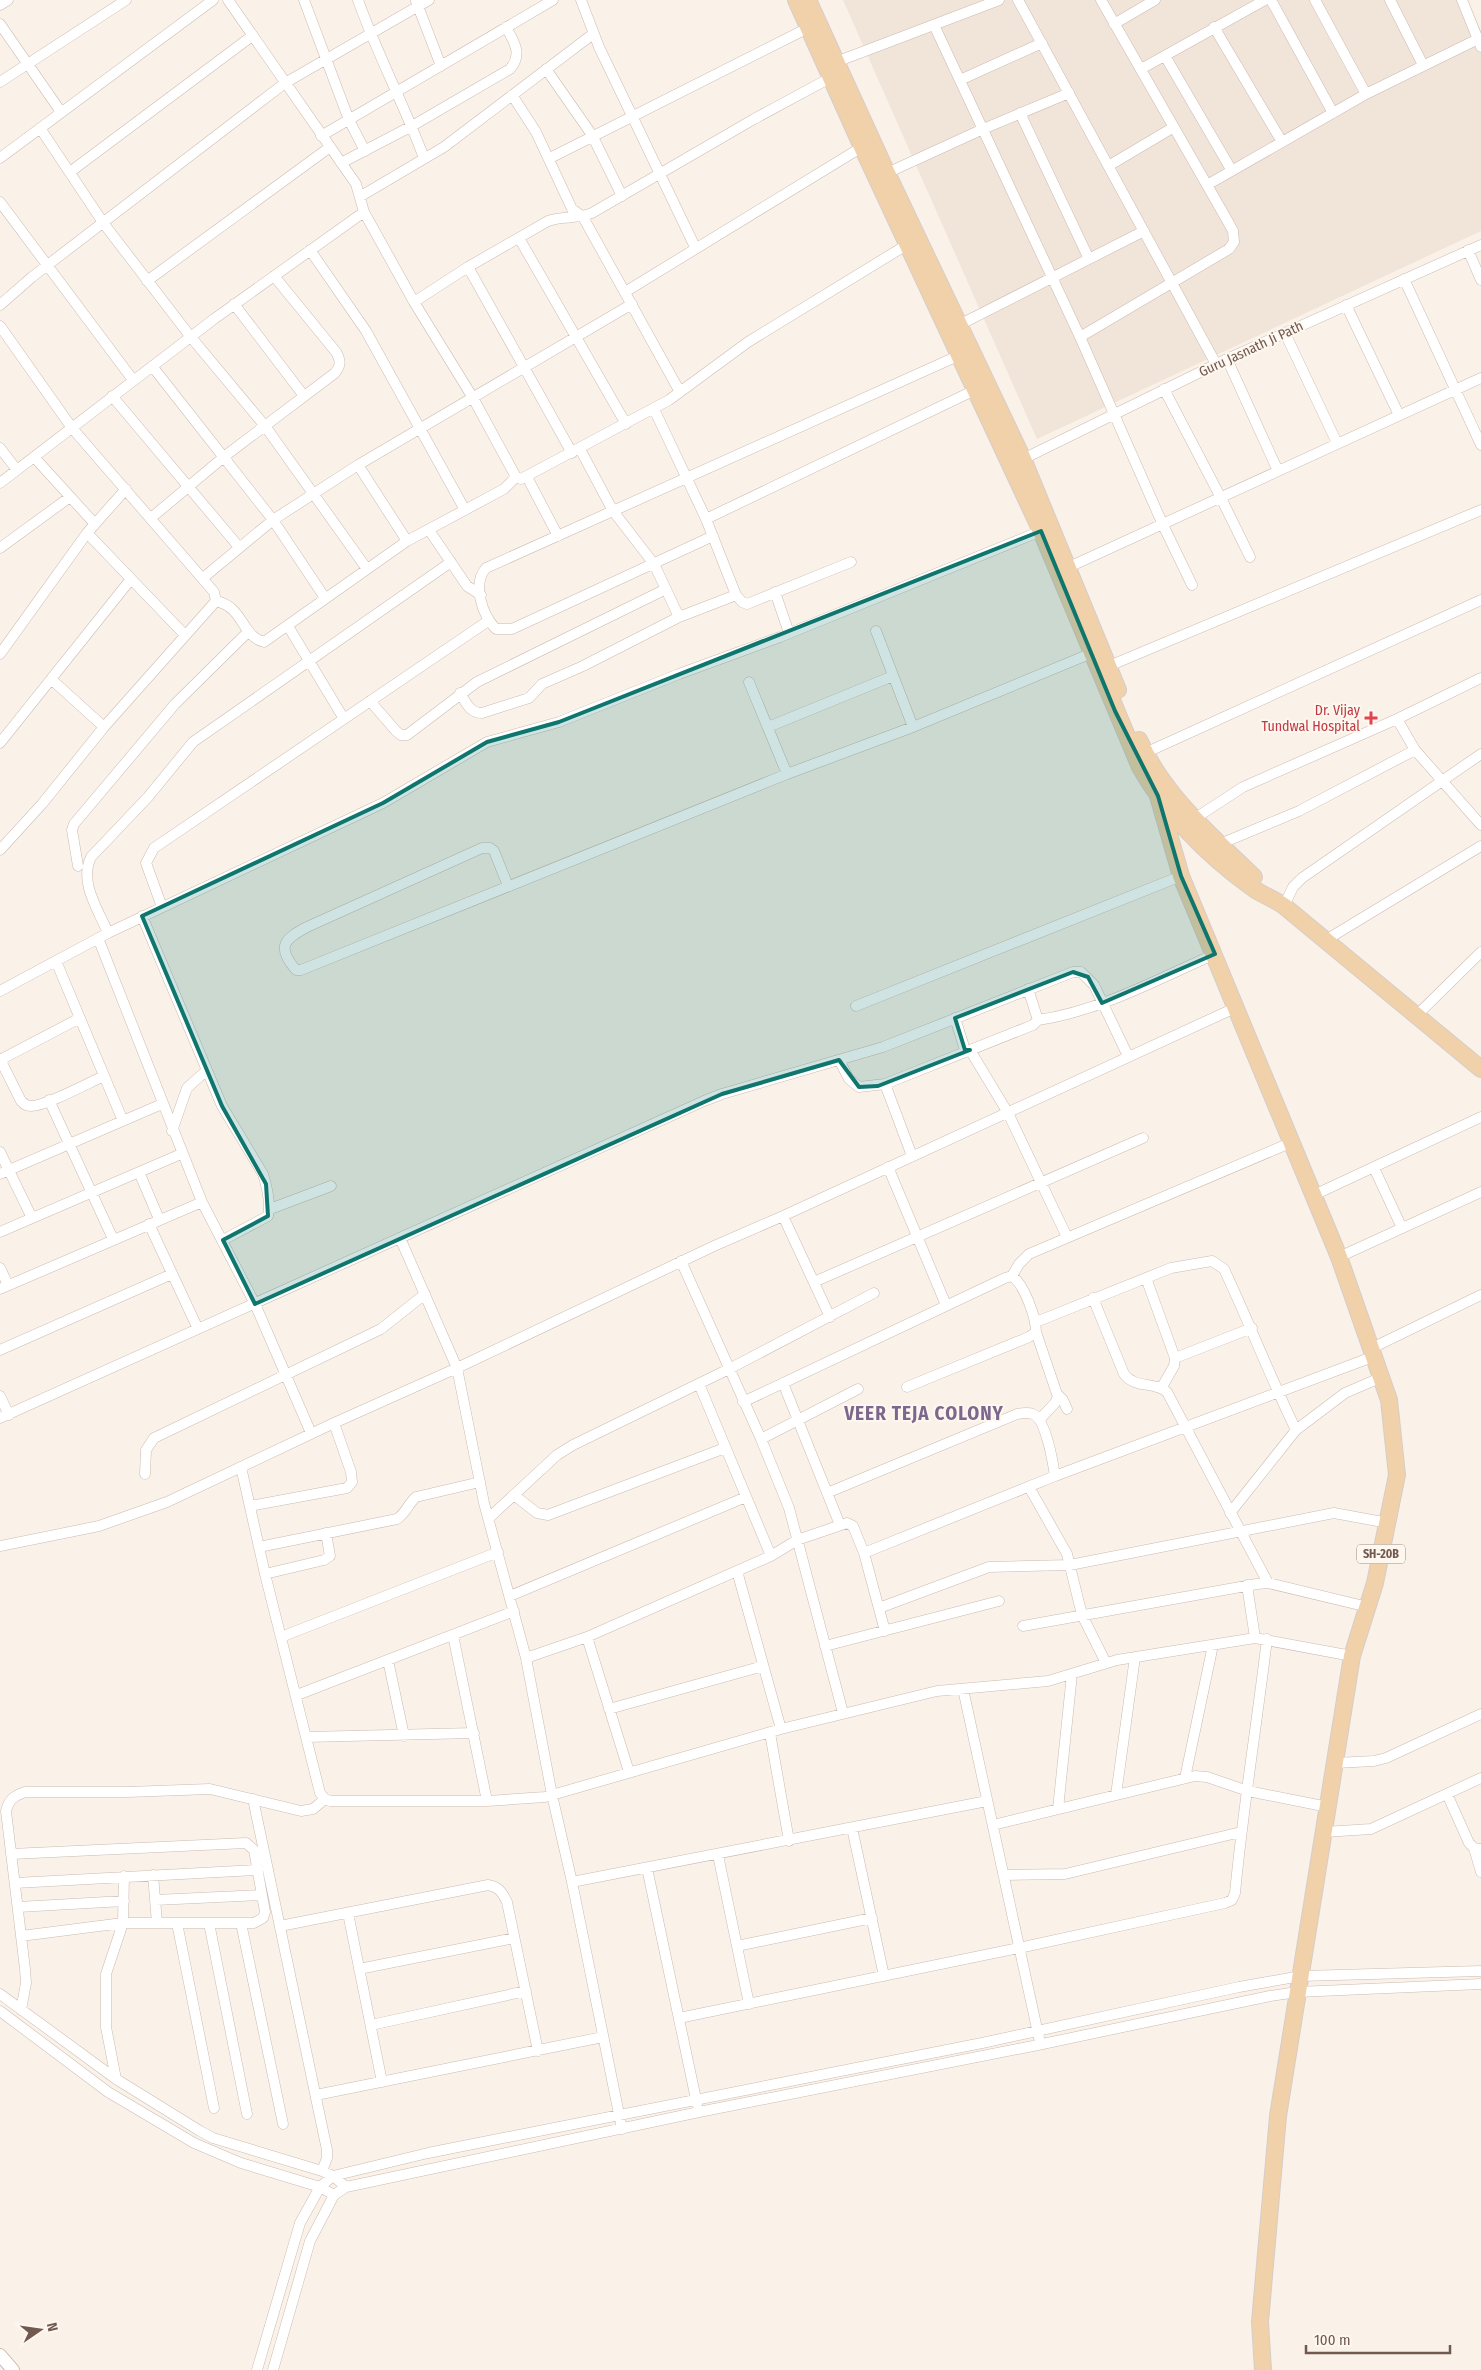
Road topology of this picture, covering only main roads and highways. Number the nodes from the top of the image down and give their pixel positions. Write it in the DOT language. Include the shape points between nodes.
graph roads {
  1 [pos="796,0"];
  2 [pos="808,0"];
  3 [pos="1157,774"];
  4 [pos="1158,796"];
  5 [pos="1279,903"];
  6 [pos="1481,1068"];
  7 [pos="1263,2370"];
  1 -- 4 [label="main road" via="1041,531 1140,767"];
  2 -- 3 [label="main road" via="1024,459 1145,753"];
  3 -- 4 [label="main road, SH-20B"];
  3 -- 5 [label="main road" via="1194,819"];
  4 -- 5 [label="main road" via="1172,816 1220,862 1255,890"];
  4 -- 7 [label="main road, SH-20B" via="1181,876 1339,1257 1382,1377 1392,1414 1397,1475 1368,1607 1352,1656 1278,2116 1260,2322"];
  5 -- 6 [label="main road"];
}
